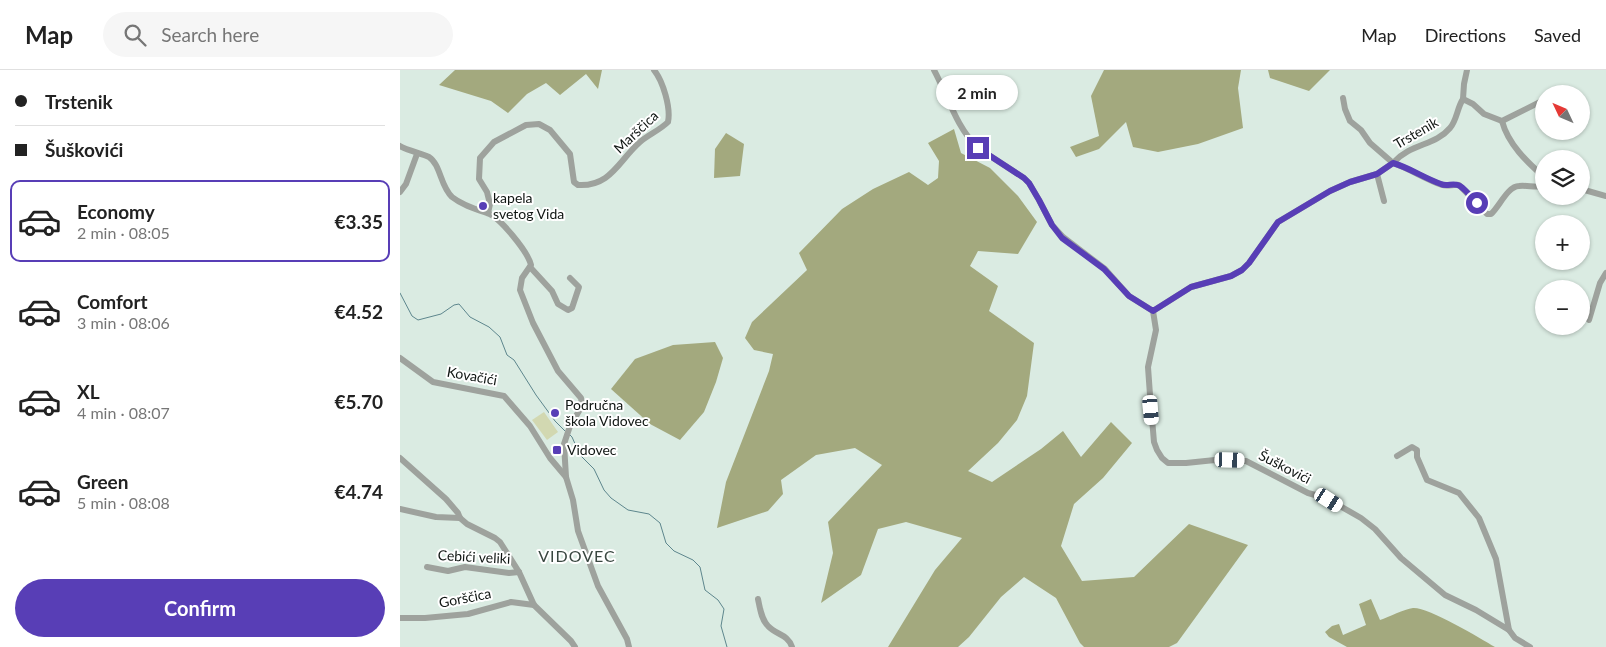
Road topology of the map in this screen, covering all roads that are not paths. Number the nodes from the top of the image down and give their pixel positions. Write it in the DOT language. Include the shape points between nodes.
graph roads {
  1 [pos="654,70"];
  2 [pos="934,70"];
  3 [pos="1467,70"];
  4 [pos="1343,98"];
  5 [pos="1463,99"];
  6 [pos="1535,104"];
  7 [pos="1502,121"];
  8 [pos="400,146"];
  9 [pos="417,154"];
  10 [pos="1393,163"];
  11 [pos="1535,168"];
  12 [pos="1377,174"];
  13 [pos="1535,186"];
  14 [pos="400,192"];
  15 [pos="1590,192"];
  16 [pos="1606,196"];
  17 [pos="1384,201"];
  18 [pos="488,212"];
  19 [pos="530,267"];
  20 [pos="1606,273"];
  21 [pos="570,278"];
  22 [pos="1153,311"];
  23 [pos="1590,317"];
  24 [pos="400,358"];
  25 [pos="1397,456"];
  26 [pos="400,458"];
  27 [pos="566,477"];
  28 [pos="400,509"];
  29 [pos="460,518"];
  30 [pos="427,567"];
  31 [pos="519,572"];
  32 [pos="758,599"];
  33 [pos="534,605"];
  34 [pos="400,618"];
  35 [pos="1509,630"];
  36 [pos="575,647"];
  37 [pos="629,647"];
  38 [pos="792,647"];
  39 [pos="1530,647"];
  1 -- 18 [label="street, Marščica" via="664,88 670,114 668,122 638,144 611,174 584,185 576,184 570,154 545,127 532,123 494,142 480,158 479,179 487,192"];
  2 -- 22 [label="street" via="972,142 1029,183 1045,215 1062,238 1104,269 1129,296"];
  3 -- 5 [label="street, Trstenik"];
  4 -- 10 [label="street, Trstenik" via="1350,120"];
  5 -- 7 [label="street" via="1484,114"];
  5 -- 10 [label="street, Trstenik" via="1454,121 1443,134 1406,151"];
  6 -- 7 [label="street"];
  7 -- 11 [label="street" via="1515,147"];
  8 -- 9 [label="street"];
  9 -- 14 [label="street"];
  9 -- 18 [label="street" via="429,157 436,164 440,179 451,196 467,206"];
  10 -- 12 [label="street, Trstenik"];
  10 -- 13 [label="street, Trstenik" via="1442,185 1459,185 1487,214 1495,210 1514,187"];
  12 -- 17 [label="street"];
  12 -- 22 [label="street, Trstenik" via="1330,191 1278,222 1242,270 1191,287"];
  15 -- 16 [label="street"];
  18 -- 19 [label="street" via="520,244 530,260"];
  19 -- 21 [label="street" via="552,291 558,304 568,310 572,308 579,287"];
  19 -- 27 [label="street" via="522,278 520,290 558,371 582,404 564,444"];
  20 -- 23 [label="street"];
  22 -- 35 [label="street, Šuškovići" via="1155,338 1148,367 1154,442 1162,458 1168,463 1246,461 1308,493 1326,498 1361,518 1445,595"];
  24 -- 27 [label="street, Kovačići" via="433,382 504,396"];
  25 -- 35 [label="street" via="1412,448 1418,450 1417,457 1427,480 1459,493 1479,518 1496,558"];
  26 -- 29 [label="street" via="446,499"];
  27 -- 37 [label="street" via="588,560"];
  28 -- 29 [label="street" via="436,517"];
  29 -- 31 [label="street" via="500,542"];
  30 -- 31 [label="street, Cebići veliki" via="448,571 465,566"];
  31 -- 33 [label="street"];
  32 -- 38 [label="street" via="767,624 786,637"];
  33 -- 34 [label="street, Gorščica" via="511,602 468,614"];
  33 -- 36 [label="street"];
  35 -- 39 [label="street, Šuškovići"];
}
